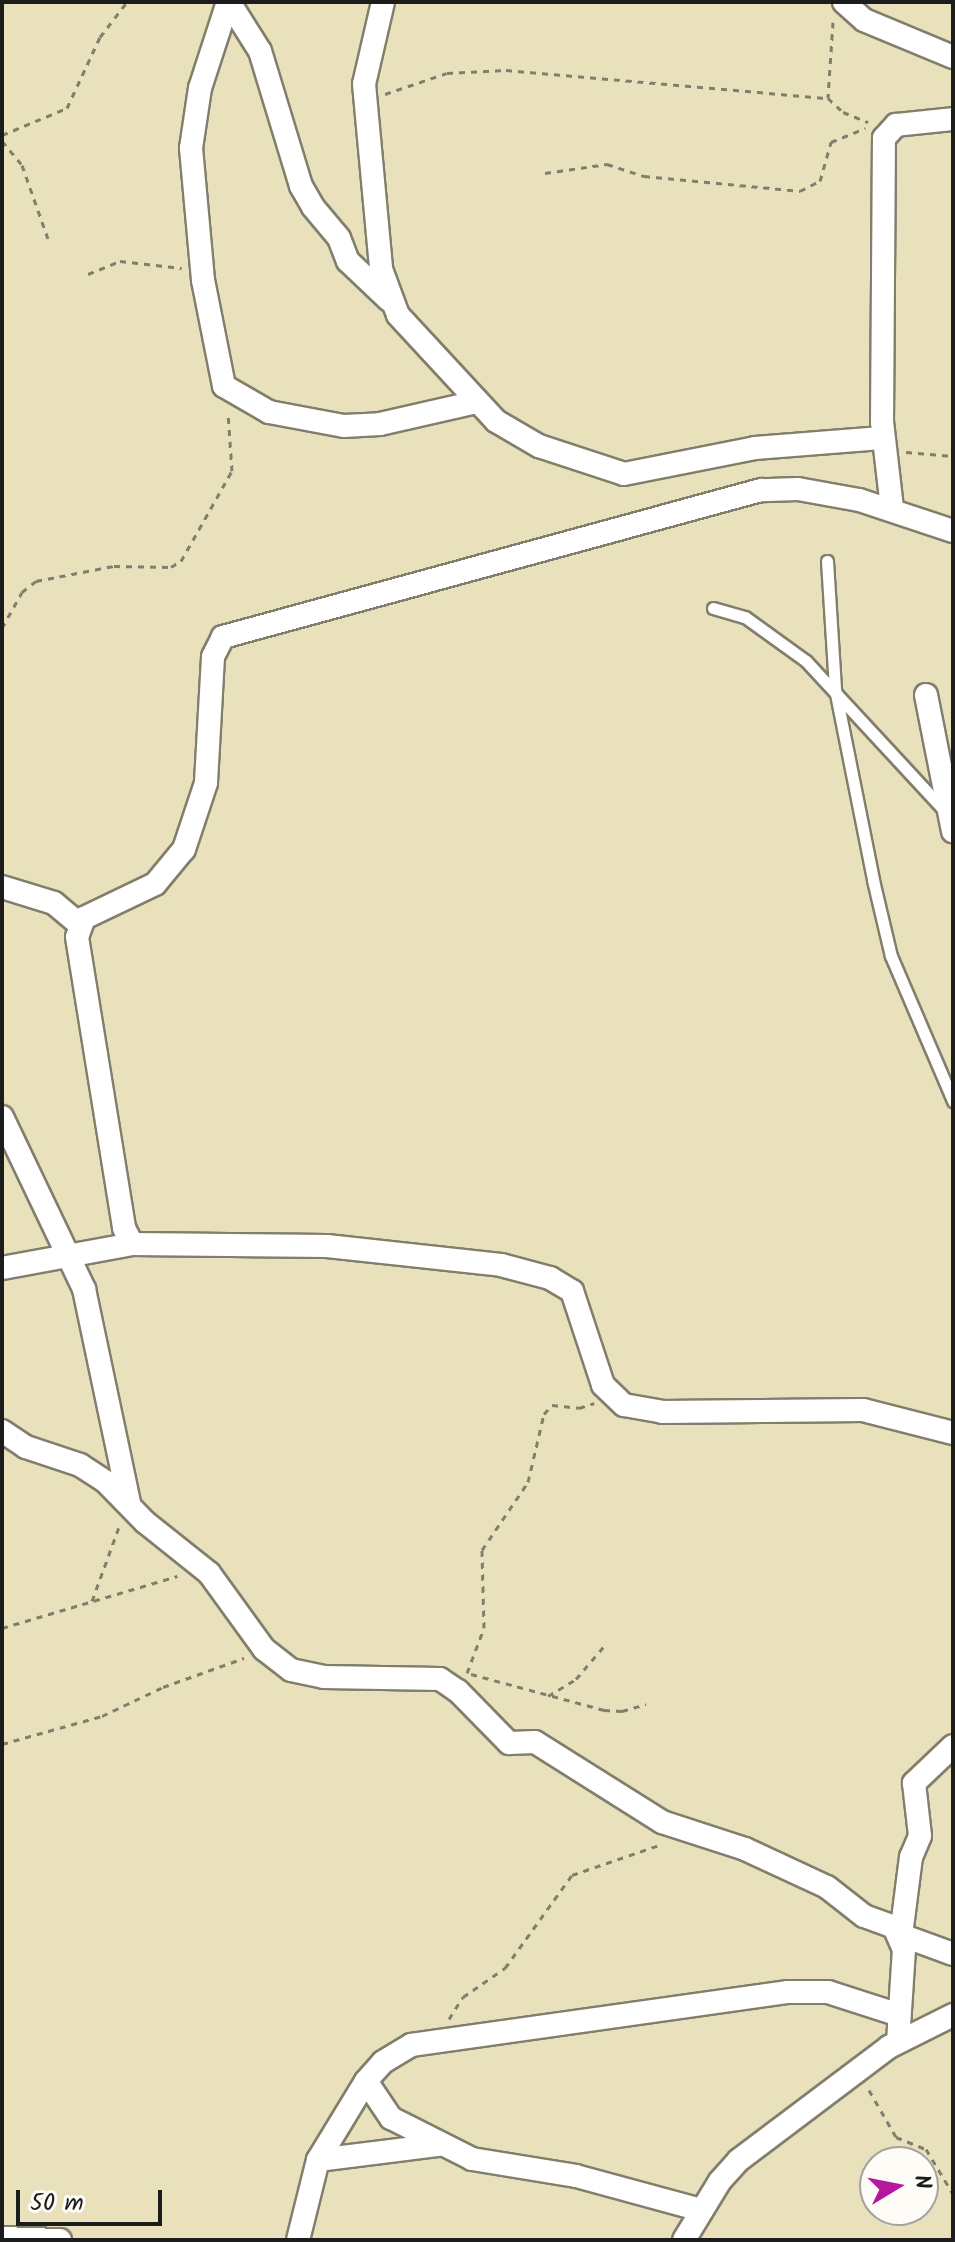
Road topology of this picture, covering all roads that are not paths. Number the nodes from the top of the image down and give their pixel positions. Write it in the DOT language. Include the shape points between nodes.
graph roads {
  1 [pos="228,2"];
  2 [pos="383,2"];
  3 [pos="839,9"];
  4 [pos="953,57"];
  5 [pos="953,119"];
  6 [pos="390,301"];
  7 [pos="477,402"];
  8 [pos="883,443"];
  9 [pos="892,508"];
  10 [pos="953,531"];
  11 [pos="827,561"];
  12 [pos="713,608"];
  13 [pos="835,689"];
  14 [pos="926,695"];
  15 [pos="951,824"];
  16 [pos="2,887"];
  17 [pos="79,924"];
  18 [pos="953,1101"];
  19 [pos="2,1117"];
  20 [pos="133,1244"];
  21 [pos="71,1255"];
  22 [pos="2,1268"];
  23 [pos="2,1431"];
  24 [pos="953,1433"];
  25 [pos="130,1506"];
  26 [pos="953,1746"];
  27 [pos="901,1935"];
  28 [pos="953,1954"];
  29 [pos="899,2015"];
  30 [pos="953,2015"];
  31 [pos="898,2042"];
  32 [pos="366,2081"];
  33 [pos="439,2145"];
  34 [pos="318,2160"];
  35 [pos="701,2210"];
  36 [pos="2,2238"];
  37 [pos="60,2240"];
  38 [pos="298,2240"];
  39 [pos="684,2240"];
  1 -- 6 [label="street" via="260,51 313,207 339,238 348,261"];
  1 -- 7 [label="street" via="193,126 201,264 227,390 269,412 344,426 380,424"];
  2 -- 6 [label="street" via="366,62 364,104 376,246"];
  3 -- 4 [label="street"];
  5 -- 8 [label="street" via="896,125 885,132"];
  6 -- 7 [label="street"];
  7 -- 8 [label="street" via="521,438 624,474 755,448"];
  8 -- 9 [label="street"];
  9 -- 10 [label="street"];
  9 -- 17 [label="street" via="798,489 761,490 266,621 222,638 213,657 206,783 184,849 155,884"];
  11 -- 13 [label="lane"];
  12 -- 13 [label="lane" via="769,631"];
  13 -- 15 [label="lane"];
  13 -- 18 [label="lane" via="891,956"];
  14 -- 15 [label="street"];
  16 -- 17 [label="street" via="54,903"];
  17 -- 20 [label="street" via="77,950 124,1228"];
  19 -- 21 [label="street"];
  20 -- 21 [label="street"];
  20 -- 24 [label="street" via="327,1246 432,1255 550,1278 576,1297 611,1397 624,1405 662,1412 863,1410"];
  21 -- 22 [label="street"];
  21 -- 25 [label="street" via="87,1303"];
  23 -- 25 [label="street" via="26,1447 89,1469"];
  25 -- 27 [label="street" via="209,1573 267,1652 309,1676 463,1682 509,1743 535,1742 602,1787 693,1836 745,1849 827,1887 850,1908"];
  26 -- 27 [label="street" via="914,1783 920,1836 911,1857"];
  27 -- 28 [label="street"];
  27 -- 29 [label="street"];
  29 -- 31 [label="street"];
  29 -- 32 [label="street" via="840,1995 788,1992 402,2049"];
  30 -- 31 [label="street"];
  31 -- 35 [label="street" via="739,2160"];
  32 -- 33 [label="street" via="391,2118"];
  32 -- 34 [label="street"];
  33 -- 34 [label="street"];
  33 -- 35 [label="street" via="472,2159 576,2176"];
  34 -- 38 [label="street"];
  35 -- 39 [label="street"];
  36 -- 37 [label="street"];
}
